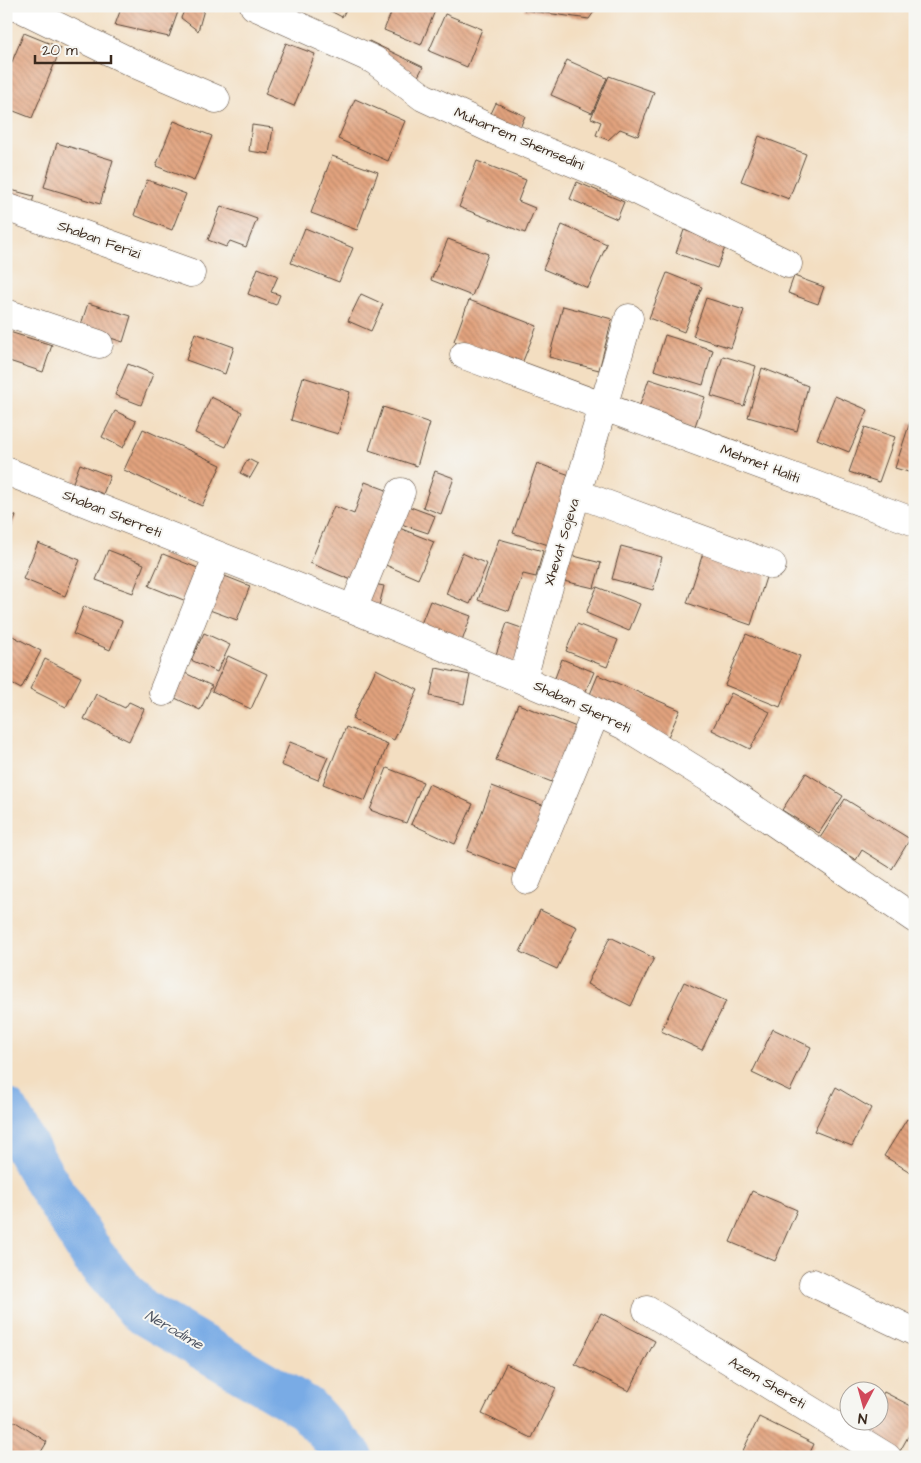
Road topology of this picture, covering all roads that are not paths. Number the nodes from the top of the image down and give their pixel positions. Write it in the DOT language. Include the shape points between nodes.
graph roads {
  1 [pos="16,6"];
  2 [pos="254,6"];
  3 [pos="297,15"];
  4 [pos="216,99"];
  5 [pos="6,207"];
  6 [pos="788,264"];
  7 [pos="191,273"];
  8 [pos="6,313"];
  9 [pos="629,318"];
  10 [pos="99,344"];
  11 [pos="464,354"];
  12 [pos="605,406"];
  13 [pos="6,471"];
  14 [pos="400,492"];
  15 [pos="576,492"];
  16 [pos="915,522"];
  17 [pos="217,557"];
  18 [pos="772,565"];
  19 [pos="353,609"];
  20 [pos="523,679"];
  21 [pos="163,692"];
  22 [pos="596,712"];
  23 [pos="527,880"];
  24 [pos="915,919"];
  25 [pos="813,1283"];
  26 [pos="647,1310"];
  27 [pos="915,1332"];
  28 [pos="888,1457"];
  1 -- 4 [label="street"];
  2 -- 3 [label="street, Muharrem Shemsedini"];
  3 -- 6 [label="street, Muharrem Shemsedini" via="374,60 423,97 611,178"];
  5 -- 7 [label="street, Shaban Ferizi"];
  8 -- 10 [label="street"];
  9 -- 12 [label="street, Xhevat Sojeva"];
  11 -- 12 [label="street"];
  12 -- 15 [label="street, Xhevat Sojeva"];
  12 -- 16 [label="street, Mehmet Haliti"];
  13 -- 17 [label="street, Shaban Sherreti"];
  14 -- 19 [label="street"];
  15 -- 18 [label="street"];
  15 -- 20 [label="street, Xhevat Sojeva"];
  17 -- 19 [label="street, Shaban Sherreti"];
  17 -- 21 [label="street"];
  19 -- 20 [label="street, Shaban Sherreti"];
  20 -- 22 [label="street, Shaban Sherreti"];
  22 -- 23 [label="street"];
  22 -- 24 [label="street, Shaban Sherreti" via="625,726 715,782"];
  25 -- 27 [label="street"];
  26 -- 28 [label="street, Azem Shereti"];
}
